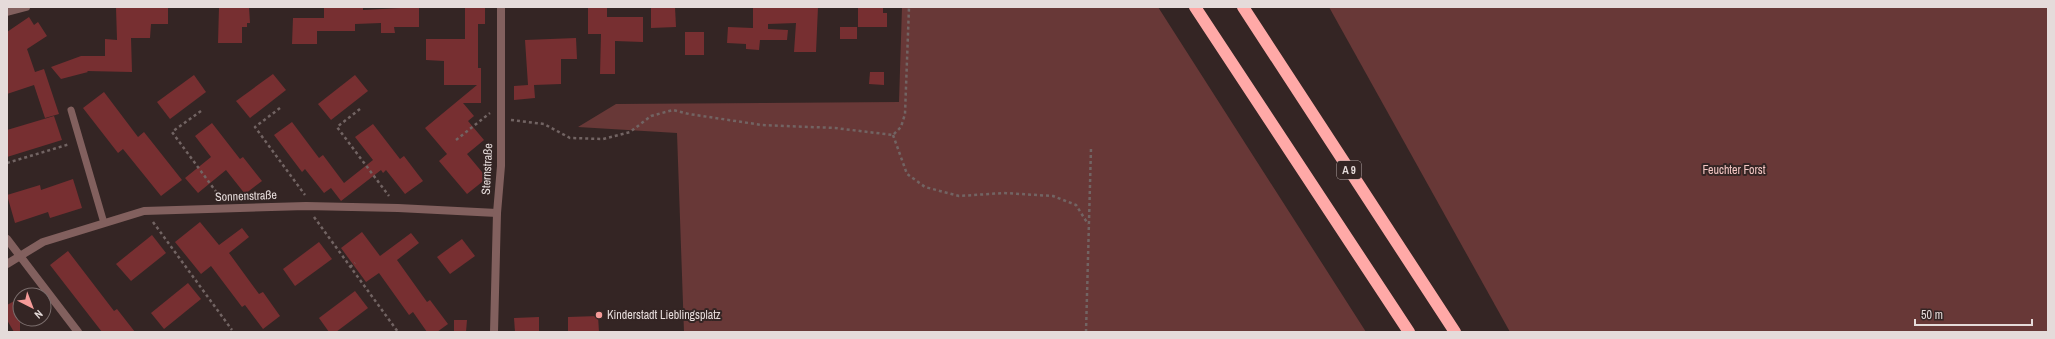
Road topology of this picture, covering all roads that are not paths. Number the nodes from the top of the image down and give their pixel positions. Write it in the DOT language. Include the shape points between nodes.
graph roads {
  1 [pos="26,7"];
  2 [pos="501,7"];
  3 [pos="1243,7"];
  4 [pos="7,12"];
  5 [pos="1199,12"];
  6 [pos="71,110"];
  7 [pos="497,213"];
  8 [pos="104,223"];
  9 [pos="7,239"];
  10 [pos="20,255"];
  11 [pos="7,264"];
  12 [pos="78,332"];
  13 [pos="494,332"];
  14 [pos="1409,332"];
  15 [pos="1455,332"];
  1 -- 4 [label="street"];
  2 -- 7 [label="street, Sternstraße" via="501,166"];
  3 -- 15 [label="highway, A 9"];
  5 -- 14 [label="highway"];
  6 -- 8 [label="lane"];
  7 -- 8 [label="street, Sonnenstraße" via="306,206 224,208 144,211"];
  7 -- 13 [label="street, Sternstraße"];
  8 -- 10 [label="street, Sonnenstraße" via="43,242"];
  9 -- 10 [label="street"];
  10 -- 11 [label="street, Sonnenstraße"];
  10 -- 12 [label="street"];
}
